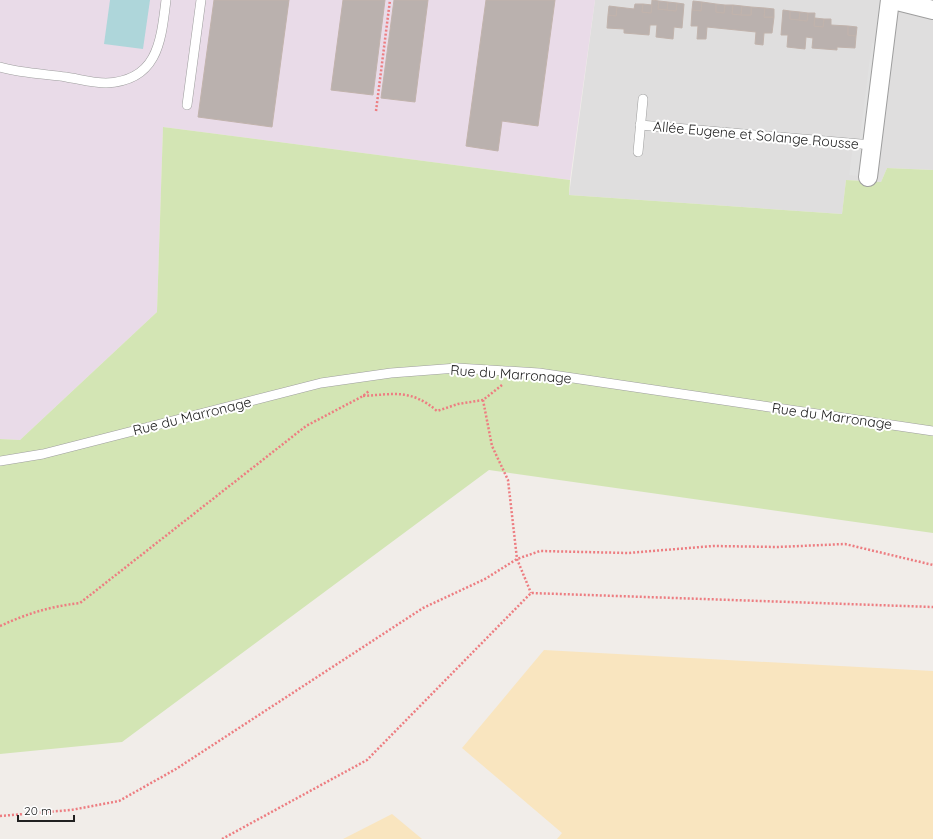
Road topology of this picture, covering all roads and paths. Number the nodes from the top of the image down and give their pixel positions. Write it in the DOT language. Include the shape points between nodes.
graph roads {
  1 [pos="166,0"];
  2 [pos="201,0"];
  3 [pos="390,0"];
  4 [pos="891,0"];
  5 [pos="933,10"];
  6 [pos="0,67"];
  7 [pos="643,99"];
  8 [pos="187,105"];
  9 [pos="376,111"];
  10 [pos="640,125"];
  11 [pos="872,145"];
  12 [pos="638,152"];
  13 [pos="868,177"];
  14 [pos="520,372"];
  15 [pos="391,374"];
  16 [pos="362,396"];
  17 [pos="483,400"];
  18 [pos="933,431"];
  19 [pos="0,461"];
  20 [pos="517,559"];
  21 [pos="933,565"];
  22 [pos="531,593"];
  23 [pos="933,607"];
  24 [pos="0,626"];
  25 [pos="0,816"];
  26 [pos="222,839"];
  1 -- 6 [label="lane" via="162,36 156,54 146,68 131,78 106,83"];
  2 -- 8 [label="lane"];
  3 -- 9 [label="path"];
  4 -- 5 [label="street"];
  4 -- 11 [label="street"];
  7 -- 10 [label="lane, Allée Eugene et Solange Rousse"];
  10 -- 11 [label="lane, Allée Eugene et Solange Rousse"];
  10 -- 12 [label="lane, Allée Eugene et Solange Rousse"];
  11 -- 13 [label="street"];
  14 -- 15 [label="lane, Rue du Marronage" via="457,368"];
  14 -- 17 [label="path"];
  14 -- 18 [label="lane, Rue du Marronage"];
  15 -- 16 [label="path"];
  15 -- 19 [label="lane, Rue du Marronage" via="321,383 43,454"];
  16 -- 17 [label="path" via="401,393 424,399 437,411"];
  16 -- 24 [label="path" via="306,426 80,603 51,606"];
  17 -- 20 [label="path" via="492,446 508,480"];
  20 -- 21 [label="path" via="540,551 628,553 713,546 778,548 845,544"];
  20 -- 22 [label="path"];
  20 -- 25 [label="path" via="485,579 423,608 176,769 119,801 71,810"];
  22 -- 23 [label="path"];
  22 -- 26 [label="path" via="366,760"];
}
